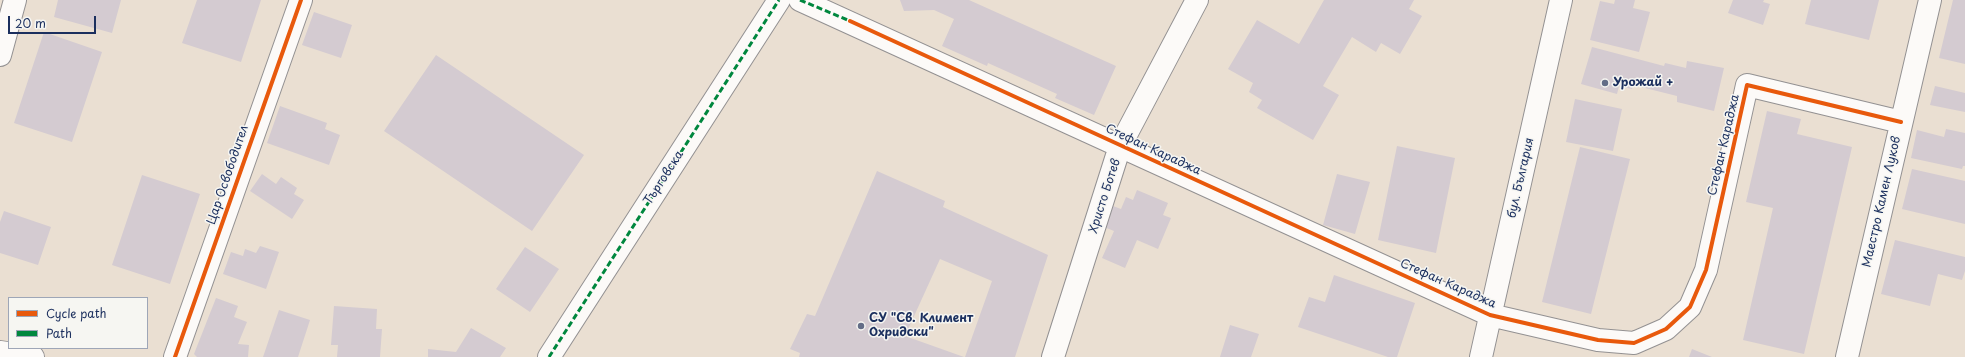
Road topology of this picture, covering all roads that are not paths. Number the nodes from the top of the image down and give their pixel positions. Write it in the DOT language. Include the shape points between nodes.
graph roads {
  1 [pos="15,0"];
  2 [pos="301,0"];
  3 [pos="779,0"];
  4 [pos="800,0"];
  5 [pos="1197,0"];
  6 [pos="1561,0"];
  7 [pos="1930,0"];
  8 [pos="0,55"];
  9 [pos="1901,122"];
  10 [pos="1120,146"];
  11 [pos="1490,315"];
  12 [pos="0,352"];
  13 [pos="33,357"];
  14 [pos="175,357"];
  15 [pos="549,357"];
  16 [pos="1053,357"];
  17 [pos="1481,357"];
  18 [pos="1847,357"];
  1 -- 8 [label="street"];
  2 -- 14 [label="street, Цар Освободител"];
  3 -- 15 [label="street, Търговска"];
  4 -- 10 [label="street, Стефан Караджа"];
  5 -- 10 [label="street, Христо Ботев"];
  6 -- 11 [label="street, бул. България"];
  7 -- 9 [label="street, Маестро Камен Луков"];
  9 -- 11 [label="street, Стефан Караджа" via="1747,85 1706,270 1690,307 1666,329 1634,343 1598,340"];
  9 -- 18 [label="street, Маестро Камен Луков"];
  10 -- 11 [label="street, Стефан Караджа"];
  10 -- 16 [label="street, Христо Ботев"];
  11 -- 17 [label="street, бул. България"];
  12 -- 13 [label="street"];
}
